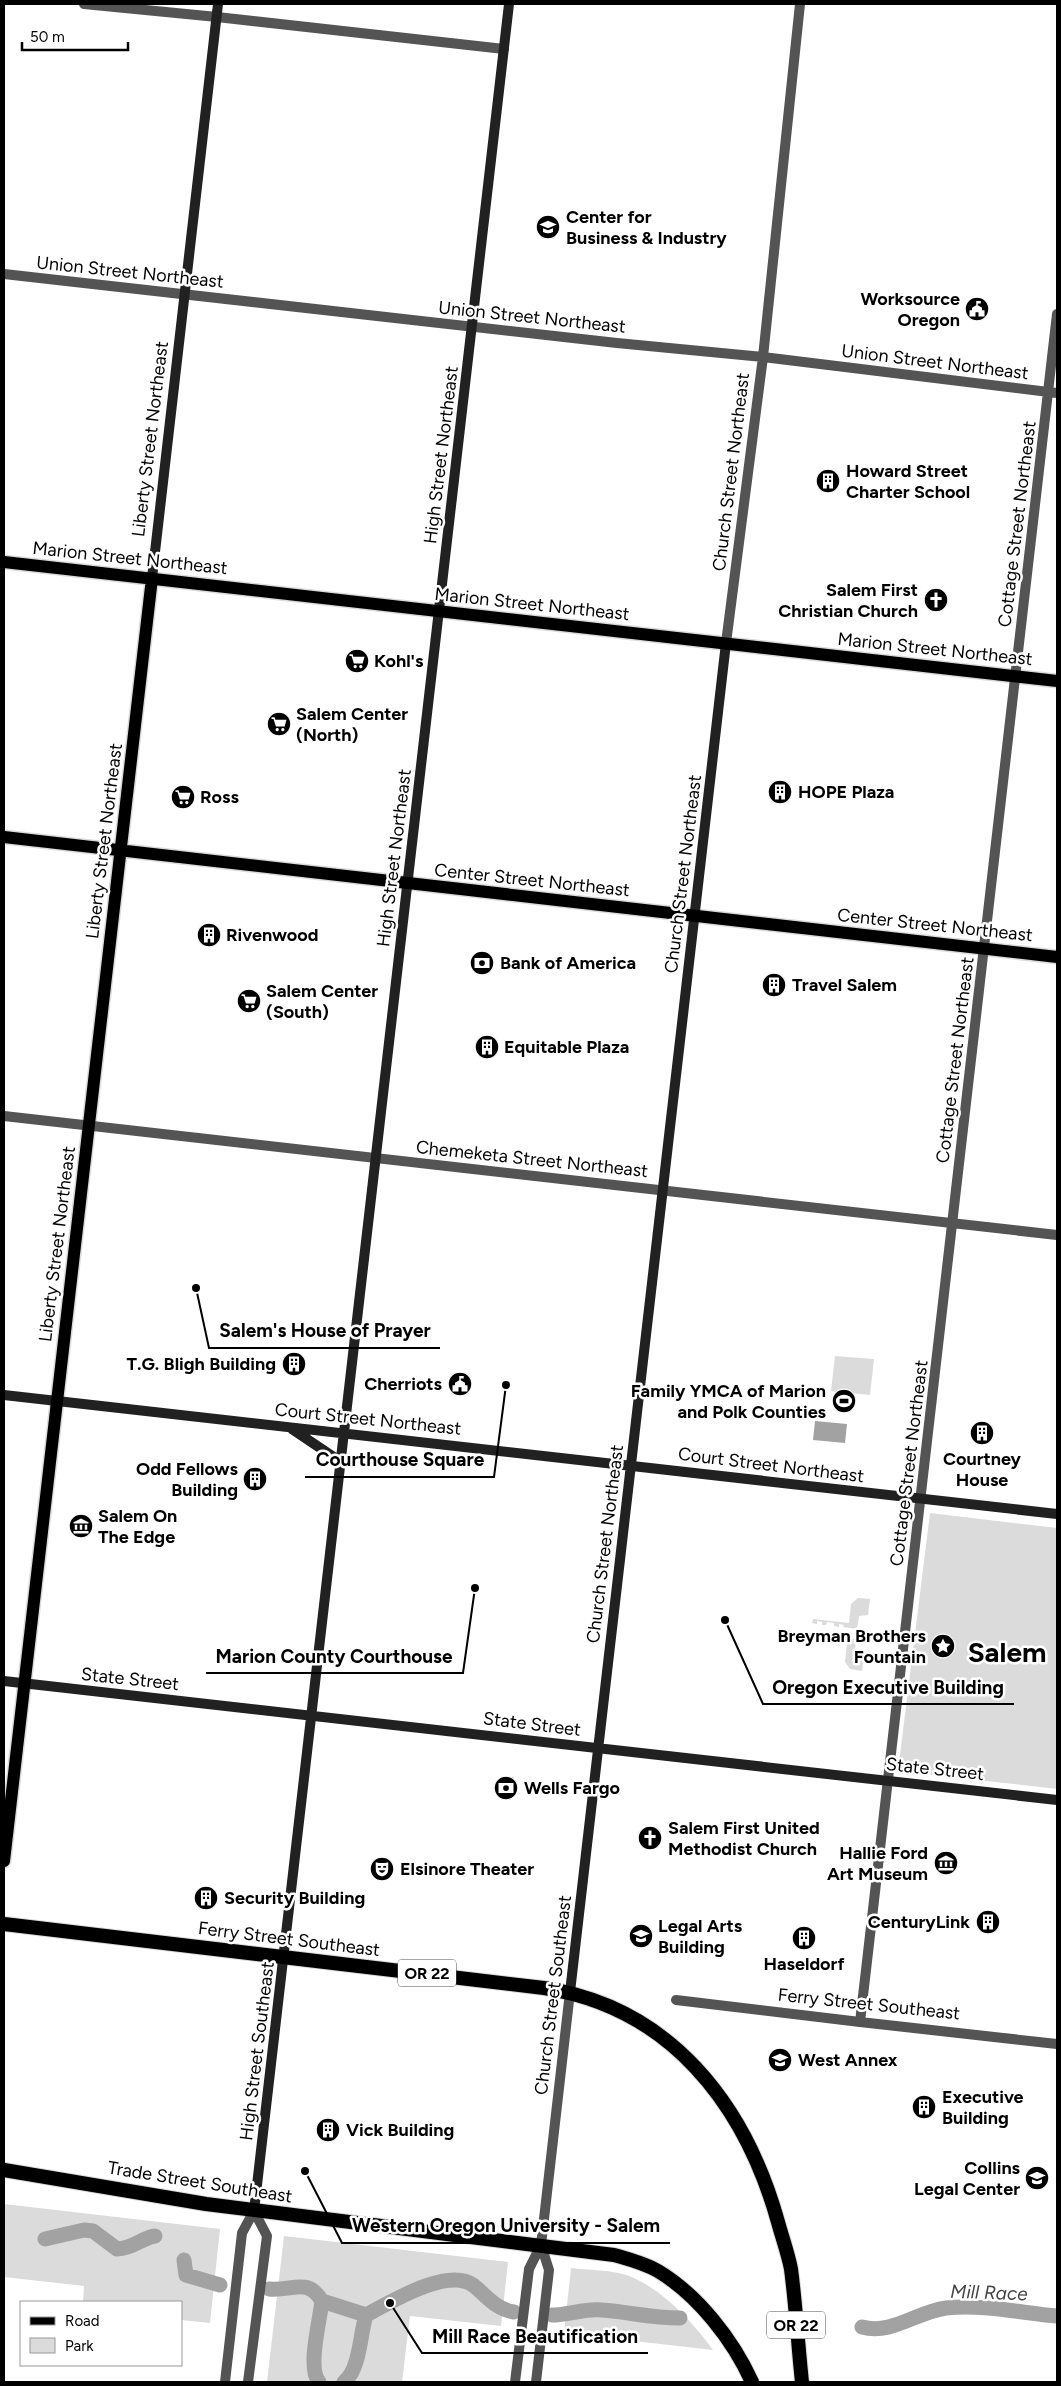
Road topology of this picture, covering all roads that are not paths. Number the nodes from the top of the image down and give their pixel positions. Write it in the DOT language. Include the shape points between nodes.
graph roads {
  1 [pos="84,4"];
  2 [pos="218,4"];
  3 [pos="509,4"];
  4 [pos="800,4"];
  5 [pos="217,18"];
  6 [pos="504,49"];
  7 [pos="4,274"];
  8 [pos="184,294"];
  9 [pos="1057,314"];
  10 [pos="472,327"];
  11 [pos="763,357"];
  12 [pos="1053,392"];
  13 [pos="4,562"];
  14 [pos="152,578"];
  15 [pos="439,611"];
  16 [pos="726,643"];
  17 [pos="1016,676"];
  18 [pos="1057,681"];
  19 [pos="4,837"];
  20 [pos="120,851"];
  21 [pos="408,883"];
  22 [pos="694,916"];
  23 [pos="984,948"];
  24 [pos="1057,957"];
  25 [pos="4,1116"];
  26 [pos="89,1125"];
  27 [pos="376,1158"];
  28 [pos="663,1190"];
  29 [pos="952,1223"];
  30 [pos="1057,1235"];
  31 [pos="4,1394"];
  32 [pos="57,1400"];
  33 [pos="290,1427"];
  34 [pos="344,1433"];
  35 [pos="341,1462"];
  36 [pos="631,1466"];
  37 [pos="922,1498"];
  38 [pos="1057,1514"];
  39 [pos="4,1680"];
  40 [pos="24,1683"];
  41 [pos="312,1716"];
  42 [pos="598,1748"];
  43 [pos="889,1781"];
  44 [pos="1057,1800"];
  45 [pos="4,1861"];
  46 [pos="4,1924"];
  47 [pos="284,1956"];
  48 [pos="570,1992"];
  49 [pos="676,2000"];
  50 [pos="860,2022"];
  51 [pos="1057,2044"];
  52 [pos="4,2170"];
  53 [pos="254,2211"];
  54 [pos="541,2245"];
  55 [pos="225,2382"];
  56 [pos="248,2382"];
  57 [pos="515,2382"];
  58 [pos="536,2382"];
  59 [pos="752,2382"];
  60 [pos="802,2382"];
  1 -- 5 [label="street"];
  2 -- 5 [label="main road, Liberty Street Northeast"];
  3 -- 6 [label="main road, High Street Northeast"];
  4 -- 11 [label="street, Church Street Northeast"];
  5 -- 6 [label="street"];
  5 -- 8 [label="main road, Liberty Street Northeast"];
  6 -- 10 [label="main road, High Street Northeast"];
  7 -- 8 [label="street, Union Street Northeast"];
  8 -- 10 [label="street, Union Street Northeast"];
  8 -- 14 [label="main road, Liberty Street Northeast"];
  9 -- 12 [label="street, Cottage Street Northeast"];
  10 -- 11 [label="street, Union Street Northeast"];
  10 -- 15 [label="main road, High Street Northeast"];
  11 -- 12 [label="street, Union Street Northeast"];
  11 -- 16 [label="street, Church Street Northeast"];
  12 -- 17 [label="street, Cottage Street Northeast"];
  13 -- 14 [label="main road, Marion Street Northeast"];
  14 -- 15 [label="main road, Marion Street Northeast"];
  14 -- 20 [label="main road, Liberty Street Northeast"];
  15 -- 16 [label="main road, Marion Street Northeast"];
  15 -- 21 [label="main road, High Street Northeast"];
  16 -- 17 [label="main road, Marion Street Northeast"];
  16 -- 22 [label="main road, Church Street Northeast"];
  17 -- 18 [label="main road, Marion Street Northeast"];
  17 -- 23 [label="street, Cottage Street Northeast"];
  19 -- 20 [label="main road, Center Street Northeast"];
  20 -- 21 [label="main road, Center Street Northeast"];
  20 -- 26 [label="main road, Liberty Street Northeast"];
  21 -- 22 [label="main road, Center Street Northeast"];
  21 -- 27 [label="main road, High Street Northeast"];
  22 -- 23 [label="main road, Center Street Northeast"];
  22 -- 28 [label="main road, Church Street Northeast"];
  23 -- 24 [label="main road, Center Street Northeast"];
  23 -- 29 [label="street, Cottage Street Northeast"];
  25 -- 26 [label="street, Chemeketa Street Northeast"];
  26 -- 27 [label="street, Chemeketa Street Northeast"];
  26 -- 32 [label="main road, Liberty Street Northeast"];
  27 -- 28 [label="street, Chemeketa Street Northeast"];
  27 -- 34 [label="main road, High Street Northeast"];
  28 -- 29 [label="street, Chemeketa Street Northeast"];
  28 -- 36 [label="main road, Church Street Northeast"];
  29 -- 30 [label="street, Chemeketa Street Northeast"];
  29 -- 37 [label="street, Cottage Street Northeast"];
  31 -- 32 [label="main road, Court Street Northeast"];
  32 -- 33 [label="main road, Court Street Northeast"];
  32 -- 40 [label="main road, Liberty Street Northeast"];
  33 -- 34 [label="main road, Court Street Northeast"];
  33 -- 35 [label="main road"];
  34 -- 35 [label="main road, High Street Northeast"];
  34 -- 36 [label="main road, Court Street Northeast"];
  35 -- 41 [label="main road, High Street Northeast"];
  36 -- 37 [label="main road, Court Street Northeast"];
  36 -- 42 [label="main road, Church Street Northeast"];
  37 -- 38 [label="main road, Court Street Northeast"];
  37 -- 43 [label="street, Cottage Street Northeast"];
  39 -- 40 [label="main road, State Street"];
  40 -- 41 [label="main road, State Street"];
  40 -- 45 [label="main road, Liberty Street Northeast"];
  41 -- 42 [label="main road, State Street"];
  41 -- 47 [label="main road, High Street Southeast"];
  42 -- 43 [label="main road, State Street"];
  42 -- 48 [label="main road, Church Street Southeast"];
  43 -- 44 [label="main road, State Street"];
  43 -- 50 [label="street, Cottage Street Northeast"];
  46 -- 47 [label="highway, Ferry Street Southeast / OR 22"];
  47 -- 48 [label="highway, Ferry Street Southeast / OR 22"];
  47 -- 53 [label="main road, High Street Southeast"];
  48 -- 54 [label="street, Church Street Southeast"];
  48 -- 60 [label="highway, OR 22" via="601,2001 639,2021 696,2066 727,2105 771,2196 786,2248 791,2268"];
  49 -- 50 [label="street, Ferry Street Southeast"];
  50 -- 51 [label="street, Ferry Street Southeast"];
  52 -- 53 [label="highway, Trade Street Southeast"];
  53 -- 54 [label="highway, Trade Street Southeast"];
  53 -- 55 [label="street, High Street Southeast" via="242,2233"];
  53 -- 56 [label="street" via="267,2236"];
  54 -- 57 [label="street, Church Street Southeast" via="529,2269"];
  54 -- 58 [label="street, Church Street Southeast" via="548,2270"];
  54 -- 59 [label="highway, Trade Street Southeast" via="614,2255 657,2271 688,2294 711,2319"];
}
